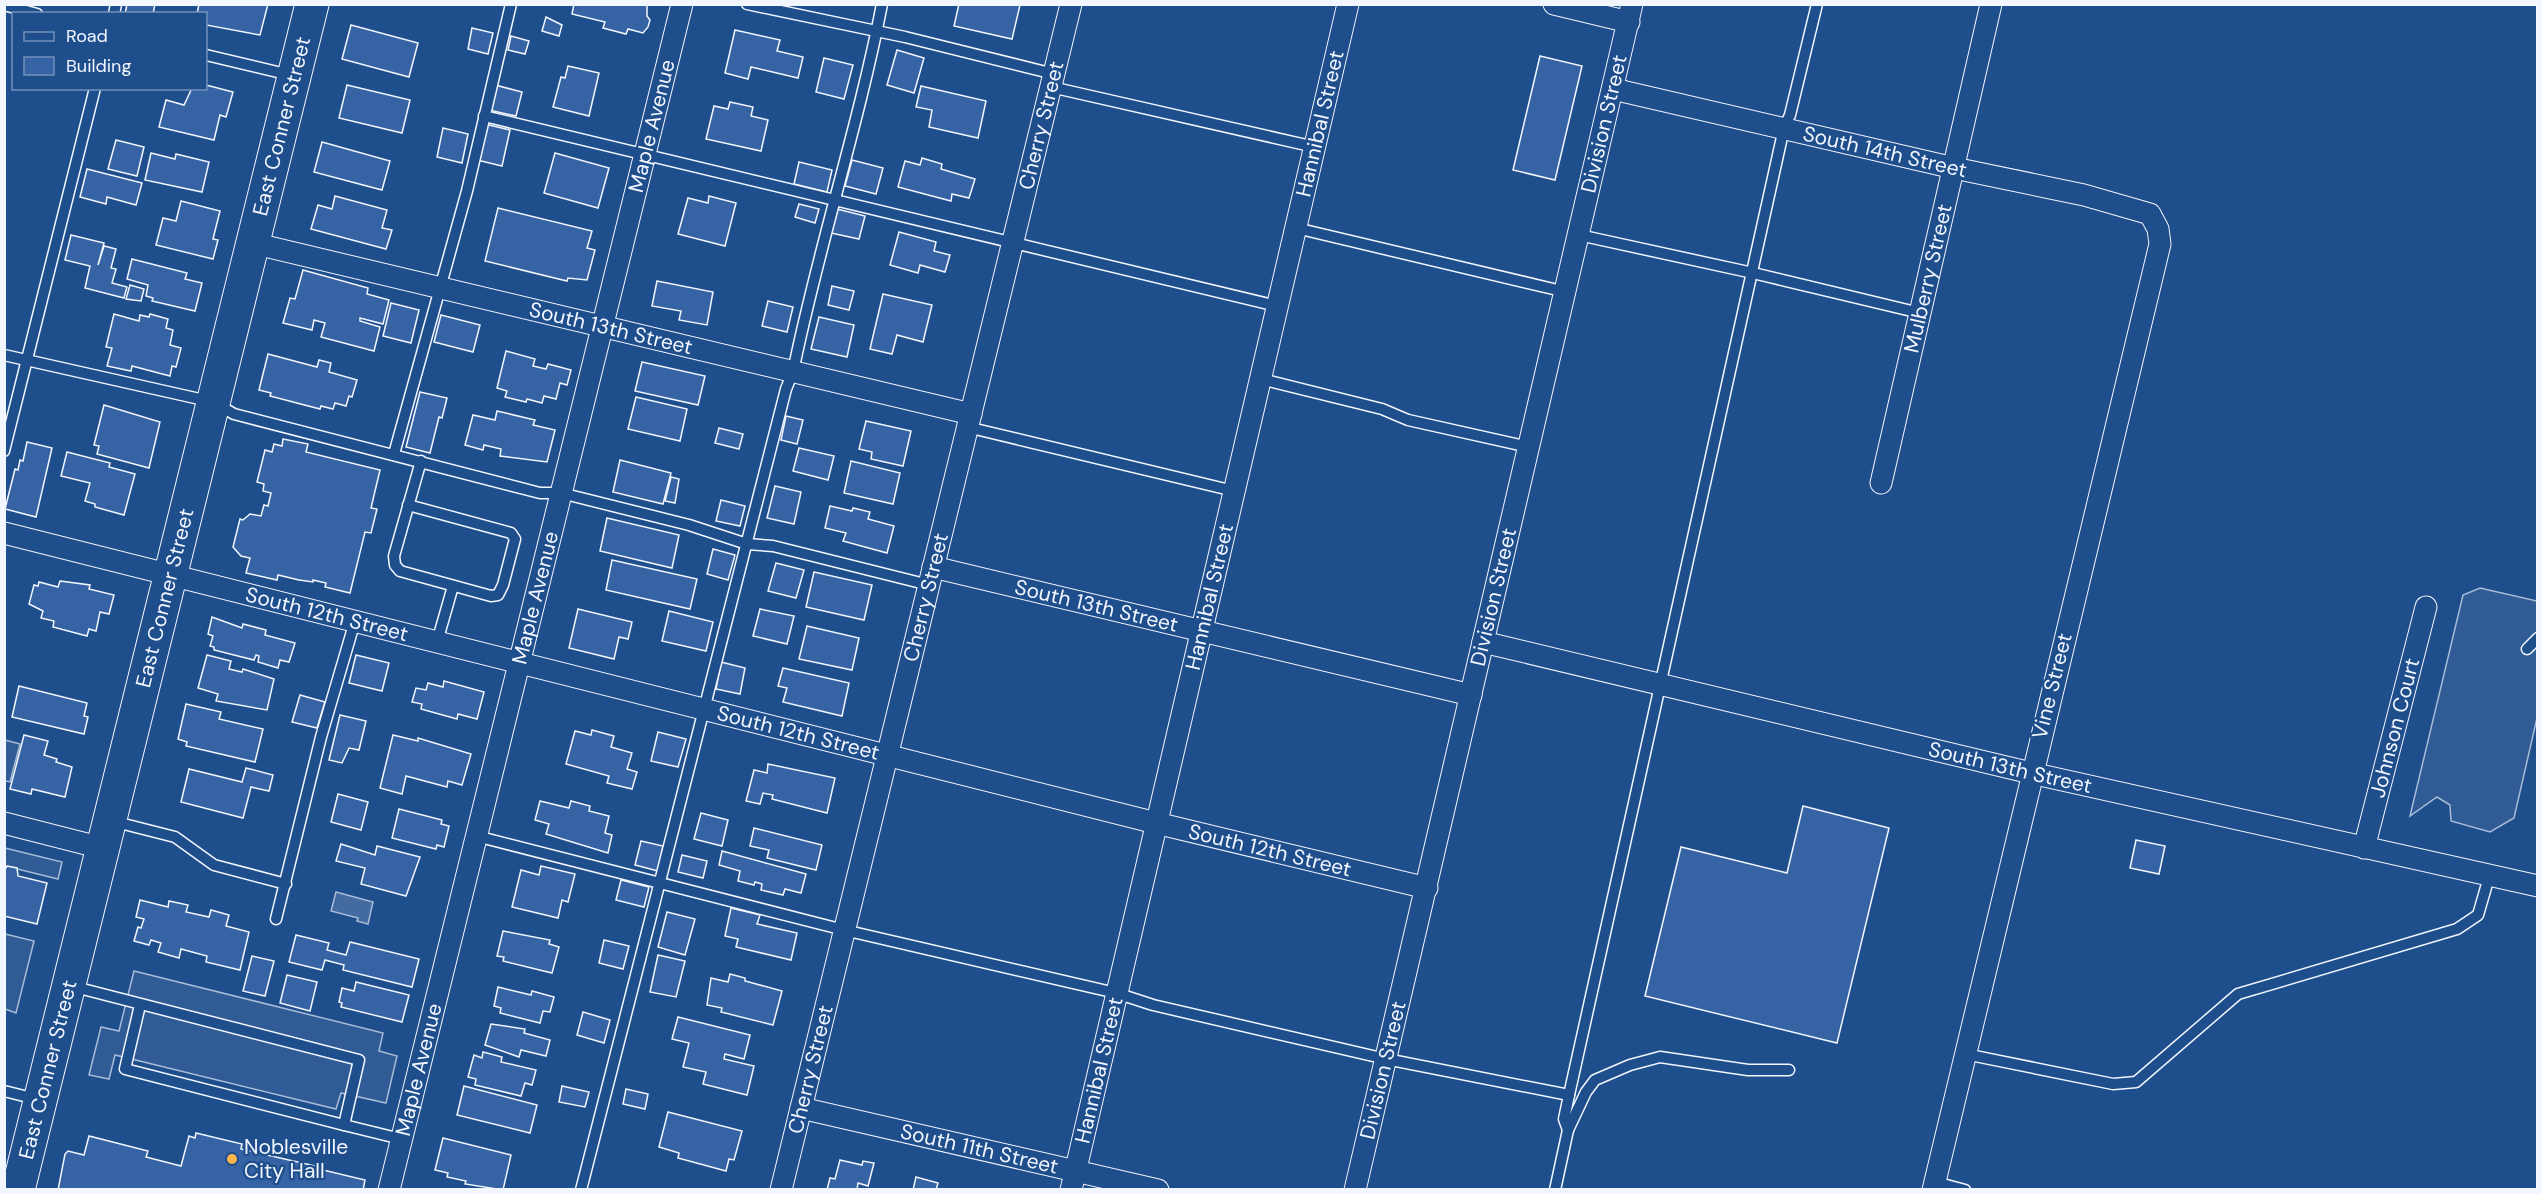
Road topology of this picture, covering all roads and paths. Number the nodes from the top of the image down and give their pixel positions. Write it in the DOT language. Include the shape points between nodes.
graph roads {
  1 [pos="312,4"];
  2 [pos="512,4"];
  3 [pos="682,4"];
  4 [pos="747,4"];
  5 [pos="882,4"];
  6 [pos="1071,4"];
  7 [pos="1348,4"];
  8 [pos="1554,4"];
  9 [pos="1817,4"];
  10 [pos="1991,4"];
  11 [pos="4,5"];
  12 [pos="30,12"];
  13 [pos="1630,14"];
  14 [pos="877,31"];
  15 [pos="207,55"];
  16 [pos="294,76"];
  17 [pos="1052,80"];
  18 [pos="1613,89"];
  19 [pos="95,90"];
  20 [pos="484,116"];
  21 [pos="1784,128"];
  22 [pos="1315,147"];
  23 [pos="645,155"];
  24 [pos="1954,168"];
  25 [pos="834,198"];
  26 [pos="2154,219"];
  27 [pos="1296,228"];
  28 [pos="1579,235"];
  29 [pos="252,243"];
  30 [pos="1012,243"];
  31 [pos="1753,273"];
  32 [pos="441,288"];
  33 [pos="1566,292"];
  34 [pos="1277,306"];
  35 [pos="1920,313"];
  36 [pos="602,327"];
  37 [pos="4,355"];
  38 [pos="28,360"];
  39 [pos="793,372"];
  40 [pos="1261,379"];
  41 [pos="213,402"];
  42 [pos="969,420"];
  43 [pos="1529,447"];
  44 [pos="4,451"];
  45 [pos="394,454"];
  46 [pos="421,461"];
  47 [pos="1881,483"];
  48 [pos="1234,491"];
  49 [pos="561,493"];
  50 [pos="408,505"];
  51 [pos="4,533"];
  52 [pos="747,543"];
  53 [pos="170,574"];
  54 [pos="931,576"];
  55 [pos="453,586"];
  56 [pos="2426,607"];
  57 [pos="355,621"];
  58 [pos="1202,630"];
  59 [pos="2538,638"];
  60 [pos="437,642"];
  61 [pos="1483,642"];
  62 [pos="2527,649"];
  63 [pos="519,663"];
  64 [pos="1660,684"];
  65 [pos="1471,695"];
  66 [pos="703,710"];
  67 [pos="887,756"];
  68 [pos="2031,772"];
  69 [pos="4,823"];
  70 [pos="1156,823"];
  71 [pos="106,834"];
  72 [pos="476,836"];
  73 [pos="2364,848"];
  74 [pos="2489,877"];
  75 [pos="660,882"];
  76 [pos="286,884"];
  77 [pos="2538,886"];
  78 [pos="1427,888"];
  79 [pos="276,919"];
  80 [pos="844,930"];
  81 [pos="68,986"];
  82 [pos="1116,993"];
  83 [pos="140,1005"];
  84 [pos="1965,1054"];
  85 [pos="1386,1059"];
  86 [pos="1789,1070"];
  87 [pos="4,1091"];
  88 [pos="1569,1095"];
  89 [pos="40,1100"];
  90 [pos="801,1108"];
  91 [pos="344,1125"];
  92 [pos="1569,1130"];
  93 [pos="401,1139"];
  94 [pos="1073,1180"];
  95 [pos="1934,1186"];
  96 [pos="18,1190"];
  97 [pos="389,1190"];
  98 [pos="581,1190"];
  99 [pos="781,1190"];
  100 [pos="1158,1190"];
  101 [pos="1355,1190"];
  102 [pos="1555,1190"];
  103 [pos="1965,1190"];
  1 -- 16 [label="main road, East Conner Street"];
  2 -- 20 [label="lane"];
  3 -- 23 [label="street, Maple Avenue"];
  4 -- 14 [label="lane"];
  5 -- 14 [label="lane"];
  6 -- 17 [label="street, Cherry Street"];
  7 -- 22 [label="street, Hannibal Street"];
  8 -- 13 [label="street"];
  9 -- 21 [label="lane" via="1791,115"];
  10 -- 24 [label="street, Mulberry Street"];
  11 -- 12 [label="lane"];
  13 -- 18 [label="street, Division Street"];
  14 -- 17 [label="lane"];
  14 -- 25 [label="lane"];
  15 -- 16 [label="lane"];
  16 -- 29 [label="main road, East Conner Street"];
  17 -- 22 [label="lane"];
  17 -- 30 [label="street, Cherry Street"];
  18 -- 21 [label="street, South 14th Street"];
  18 -- 28 [label="street, Division Street"];
  19 -- 38 [label="lane"];
  20 -- 23 [label="lane"];
  20 -- 32 [label="lane"];
  21 -- 24 [label="street, South 14th Street"];
  21 -- 31 [label="lane"];
  22 -- 27 [label="street, Hannibal Street"];
  23 -- 25 [label="lane"];
  23 -- 36 [label="street, Maple Avenue"];
  24 -- 26 [label="street, South 14th Street" via="2084,195 2142,211"];
  24 -- 35 [label="street, Mulberry Street"];
  25 -- 30 [label="lane"];
  25 -- 39 [label="lane"];
  26 -- 68 [label="street, Vine Street" via="2160,244"];
  27 -- 33 [label="lane"];
  27 -- 34 [label="street, Hannibal Street"];
  28 -- 31 [label="lane"];
  28 -- 33 [label="street, Division Street"];
  29 -- 32 [label="street, South 13th Street"];
  29 -- 41 [label="main road, East Conner Street"];
  30 -- 34 [label="lane"];
  30 -- 42 [label="street, Cherry Street"];
  31 -- 35 [label="lane"];
  31 -- 64 [label="lane"];
  32 -- 36 [label="street, South 13th Street"];
  32 -- 45 [label="lane"];
  33 -- 43 [label="street, Division Street"];
  34 -- 40 [label="street, Hannibal Street"];
  35 -- 47 [label="street, Mulberry Street"];
  36 -- 39 [label="street, South 13th Street"];
  36 -- 49 [label="street, Maple Avenue"];
  37 -- 38 [label="lane"];
  38 -- 41 [label="lane"];
  38 -- 44 [label="lane"];
  39 -- 42 [label="street, South 13th Street"];
  39 -- 52 [label="lane"];
  40 -- 43 [label="lane" via="1408,420"];
  40 -- 48 [label="street, Hannibal Street"];
  41 -- 45 [label="lane" via="234,414"];
  41 -- 53 [label="main road, East Conner Street"];
  42 -- 48 [label="lane"];
  42 -- 54 [label="street, Cherry Street"];
  43 -- 61 [label="street, Division Street"];
  45 -- 46 [label="lane"];
  46 -- 49 [label="lane" via="540,493"];
  46 -- 50 [label="lane"];
  48 -- 58 [label="street, Hannibal Street"];
  49 -- 52 [label="lane"];
  49 -- 63 [label="street, Maple Avenue"];
  50 -- 55 [label="lane" via="395,565 400,571"];
  50 -- 55 [label="lane" via="503,529 515,539 498,595"];
  51 -- 53 [label="street, South 12th Street"];
  52 -- 54 [label="lane"];
  52 -- 66 [label="lane"];
  53 -- 57 [label="street, South 12th Street"];
  53 -- 71 [label="main road, East Conner Street"];
  54 -- 58 [label="street, South 13th Street"];
  54 -- 67 [label="street, Cherry Street"];
  55 -- 60 [label="lane"];
  56 -- 73 [label="street, Johnson Court"];
  57 -- 60 [label="street, South 12th Street"];
  57 -- 76 [label="lane" via="321,737"];
  58 -- 65 [label="street, South 13th Street"];
  58 -- 70 [label="street, Hannibal Street"];
  59 -- 62 [label="lane"];
  60 -- 63 [label="street, South 12th Street"];
  61 -- 64 [label="street, South 13th Street"];
  61 -- 65 [label="street, Division Street"];
  63 -- 66 [label="street, South 12th Street"];
  63 -- 72 [label="street, Maple Avenue"];
  64 -- 68 [label="street, South 13th Street"];
  64 -- 88 [label="lane"];
  65 -- 78 [label="street, Division Street"];
  66 -- 67 [label="street, South 12th Street"];
  66 -- 75 [label="lane"];
  67 -- 70 [label="street, South 12th Street"];
  67 -- 80 [label="street, Cherry Street"];
  68 -- 73 [label="street, South 13th Street"];
  68 -- 84 [label="street, Vine Street"];
  69 -- 71 [label="street"];
  70 -- 78 [label="street, South 12th Street"];
  70 -- 82 [label="street, Hannibal Street"];
  71 -- 76 [label="lane" via="176,837 214,865"];
  71 -- 81 [label="main road, East Conner Street"];
  72 -- 75 [label="lane"];
  72 -- 93 [label="street, Maple Avenue"];
  73 -- 74 [label="street, South 13th Street"];
  74 -- 77 [label="street, South 13th Street"];
  74 -- 84 [label="lane" via="2478,915 2457,928 2238,994 2136,1082 2113,1084"];
  75 -- 80 [label="lane"];
  75 -- 98 [label="lane"];
  76 -- 79 [label="lane"];
  78 -- 85 [label="street, Division Street"];
  80 -- 82 [label="lane"];
  80 -- 90 [label="street, Cherry Street"];
  81 -- 83 [label="lane"];
  81 -- 89 [label="main road, East Conner Street"];
  82 -- 85 [label="lane" via="1152,1005"];
  82 -- 94 [label="street, Hannibal Street"];
  83 -- 91 [label="lane" via="359,1060"];
  83 -- 91 [label="lane" via="125,1070"];
  84 -- 95 [label="street, Vine Street"];
  85 -- 88 [label="lane"];
  85 -- 101 [label="street, Division Street"];
  86 -- 92 [label="lane" via="1748,1070 1660,1057 1630,1065 1595,1080"];
  87 -- 89 [label="lane"];
  88 -- 92 [label="lane" via="1564,1119"];
  89 -- 96 [label="main road, East Conner Street"];
  90 -- 94 [label="street, South 11th Street"];
  90 -- 99 [label="street, Cherry Street"];
  91 -- 93 [label="lane"];
  92 -- 102 [label="lane"];
  93 -- 97 [label="street, Maple Avenue"];
  94 -- 100 [label="street, South 11th Street"];
  95 -- 103 [label="lane"];
}
